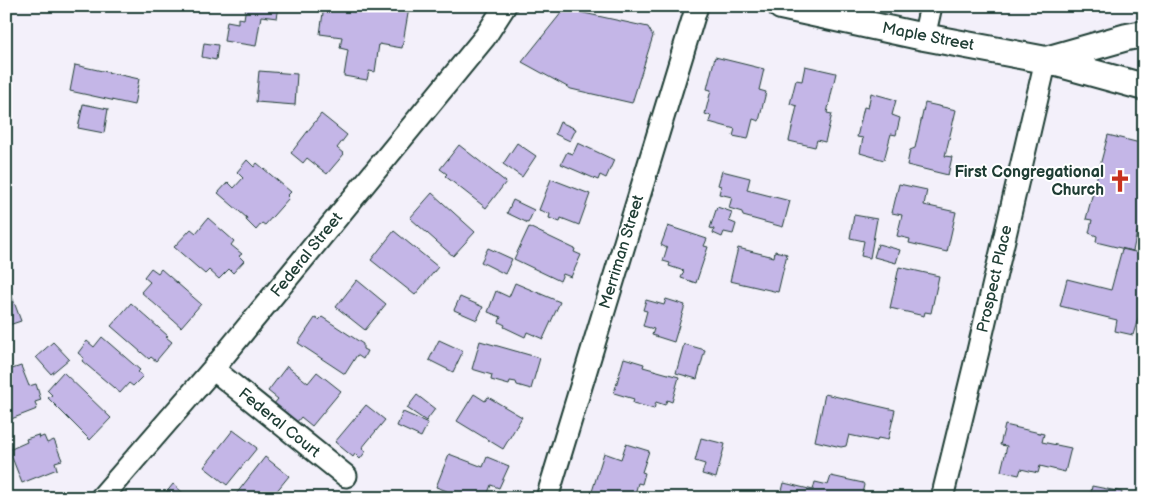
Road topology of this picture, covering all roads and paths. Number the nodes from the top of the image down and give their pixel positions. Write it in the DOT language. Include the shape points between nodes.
graph roads {
  1 [pos="505,6"];
  2 [pos="697,6"];
  3 [pos="781,6"];
  4 [pos="931,6"];
  5 [pos="1144,34"];
  6 [pos="924,37"];
  7 [pos="1046,60"];
  8 [pos="1144,87"];
  9 [pos="213,369"];
  10 [pos="346,476"];
  11 [pos="101,498"];
  12 [pos="547,498"];
  13 [pos="942,498"];
  1 -- 9 [label="street, Federal Street" via="485,37"];
  2 -- 12 [label="street, Merriman Street"];
  3 -- 6 [label="street, Maple Street"];
  4 -- 6 [label="street"];
  5 -- 7 [label="street"];
  6 -- 7 [label="street, Maple Street"];
  7 -- 8 [label="street, Maple Street"];
  7 -- 13 [label="street, Prospect Place"];
  9 -- 10 [label="street, Federal Court"];
  9 -- 11 [label="street, Federal Street"];
}
